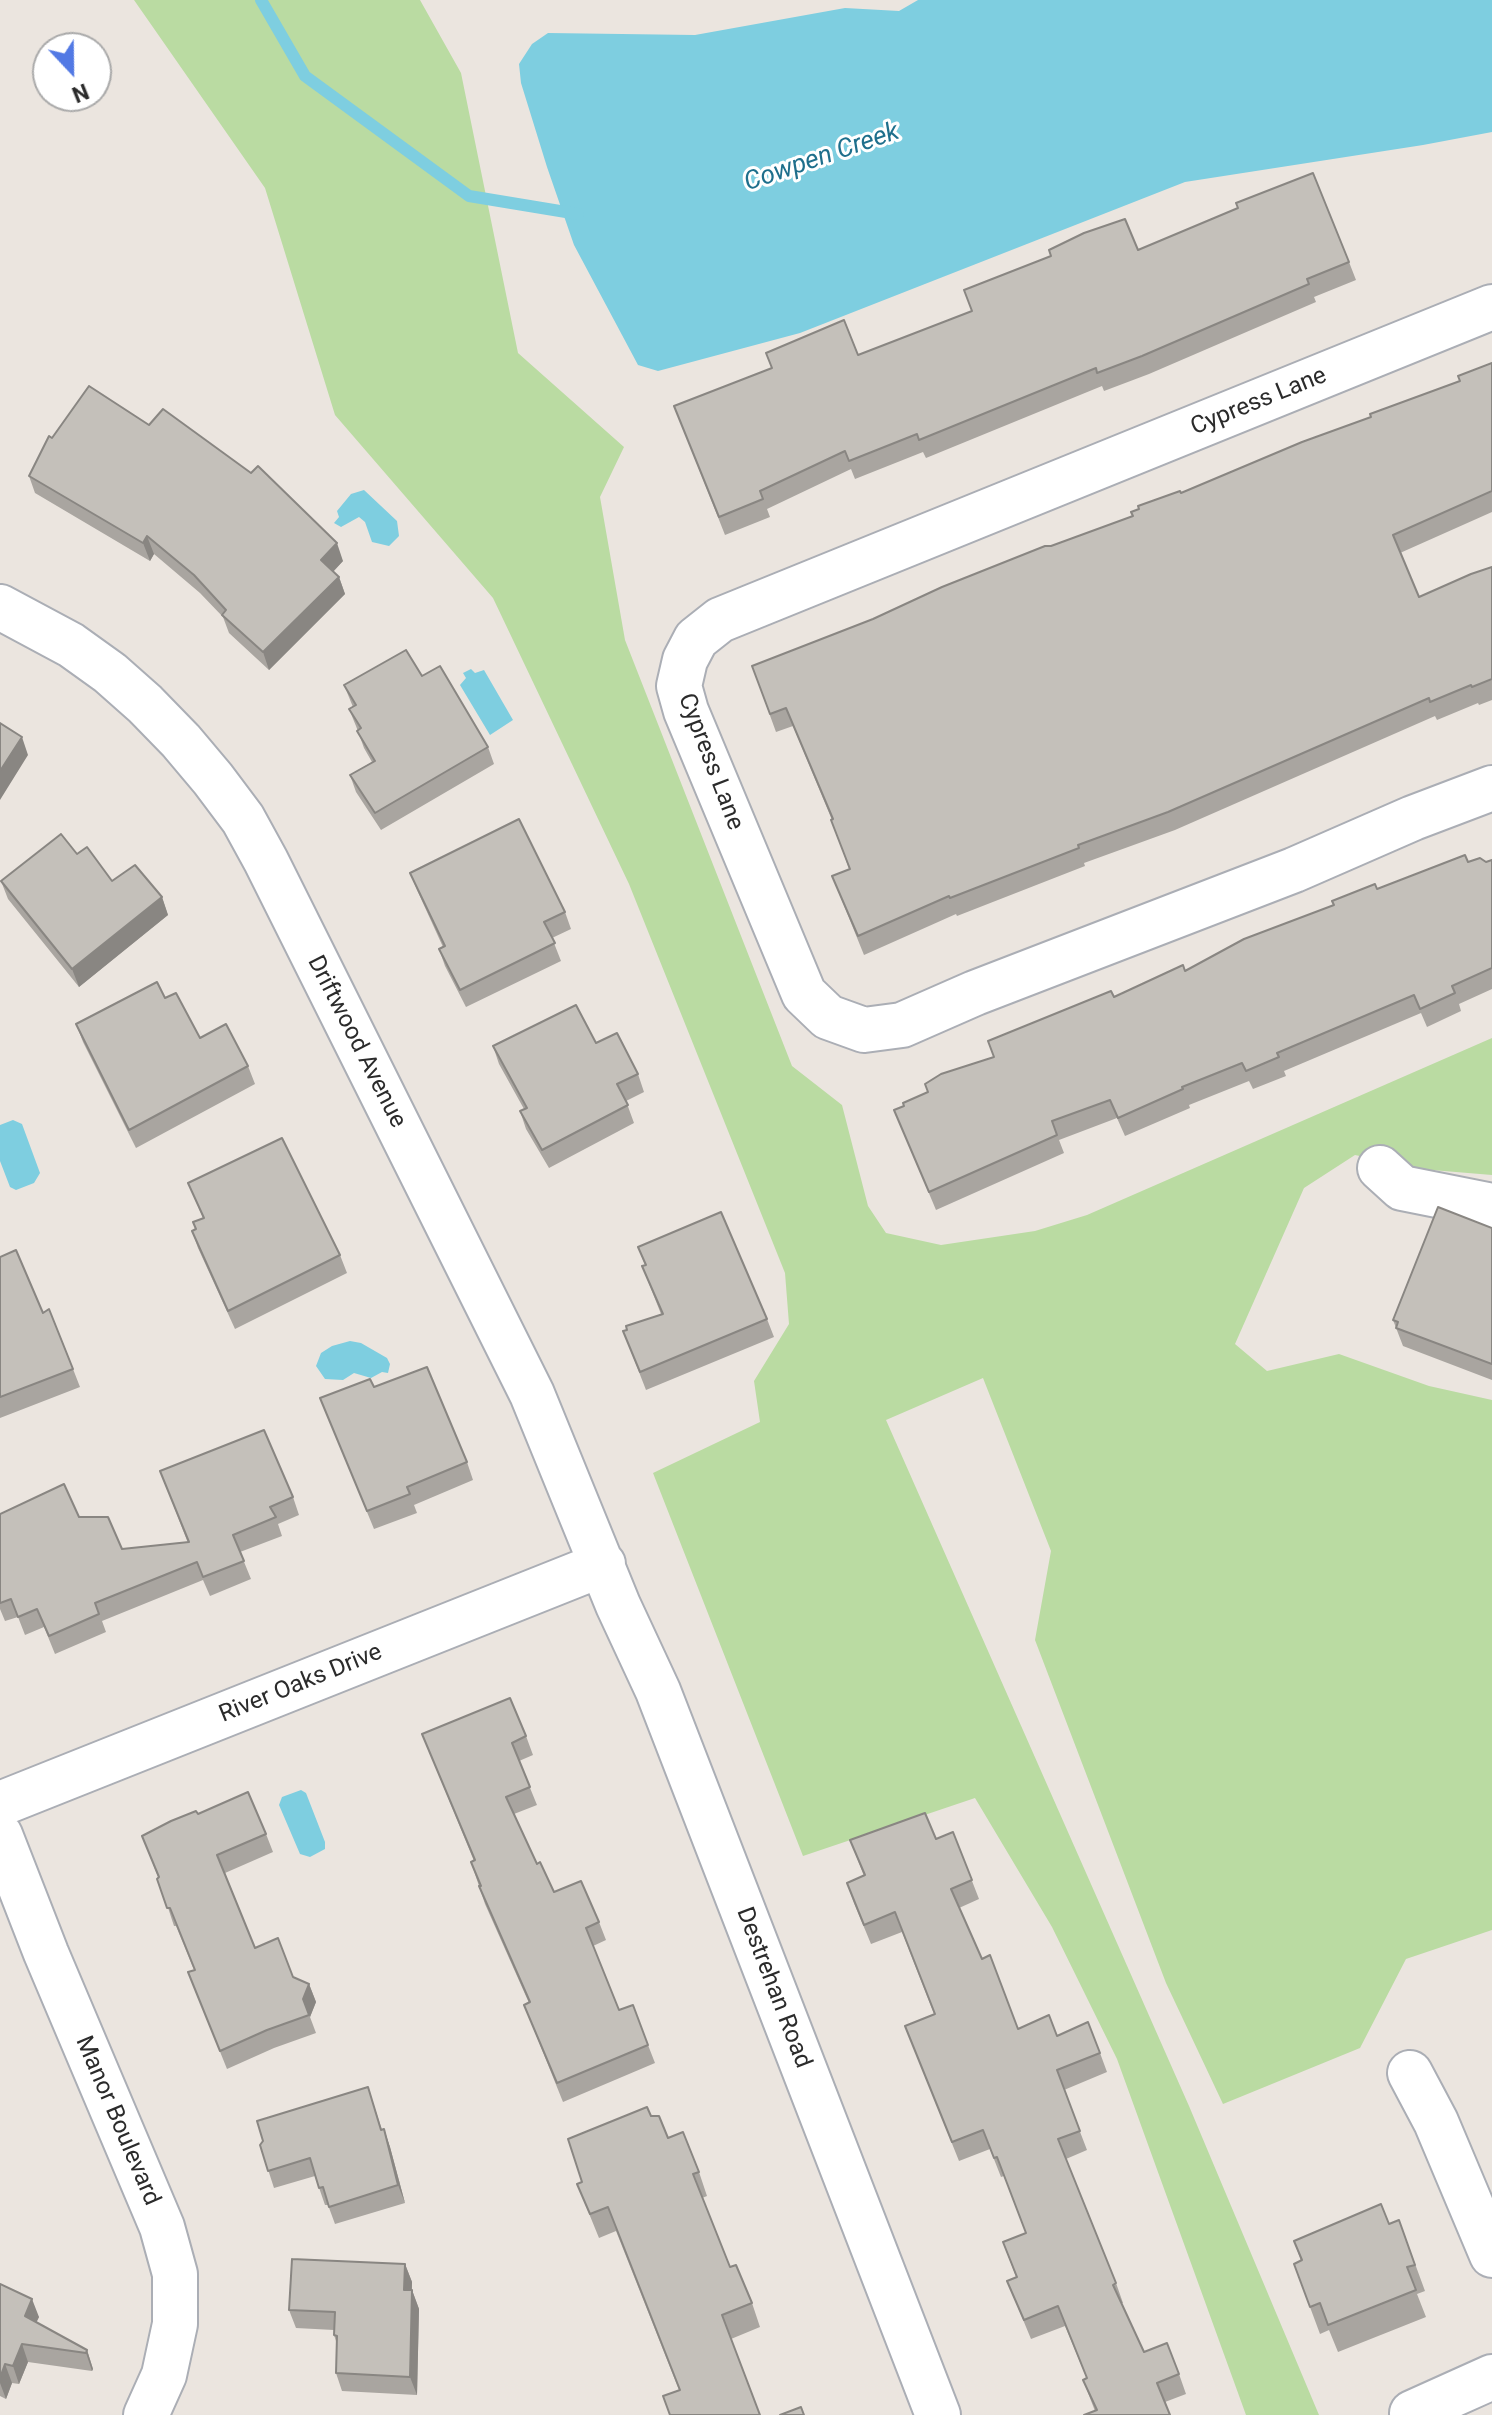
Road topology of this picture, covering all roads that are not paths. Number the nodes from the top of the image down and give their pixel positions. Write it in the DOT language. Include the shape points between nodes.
graph roads {
  1 [pos="1492,307"];
  2 [pos="0,607"];
  3 [pos="1492,788"];
  4 [pos="1380,1168"];
  5 [pos="1492,1206"];
  6 [pos="603,1564"];
  7 [pos="0,1804"];
  8 [pos="0,1835"];
  9 [pos="1410,2073"];
  10 [pos="1492,2254"];
  11 [pos="1492,2377"];
  12 [pos="1412,2413"];
  13 [pos="146,2415"];
  14 [pos="938,2415"];
  1 -- 3 [label="street, Cypress Lane" via="720,620 696,639 679,686 804,994 828,1017 864,1030 902,1025"];
  2 -- 6 [label="street, Driftwood Avenue" via="110,673 181,741 243,819 532,1394"];
  4 -- 5 [label="street" via="1402,1188"];
  6 -- 7 [label="street, River Oaks Drive"];
  6 -- 14 [label="street, Destrehan Road" via="664,1706"];
  8 -- 13 [label="street, Manor Boulevard" via="162,2227 175,2274 175,2324 164,2375"];
  9 -- 10 [label="street"];
  11 -- 12 [label="street"];
}
